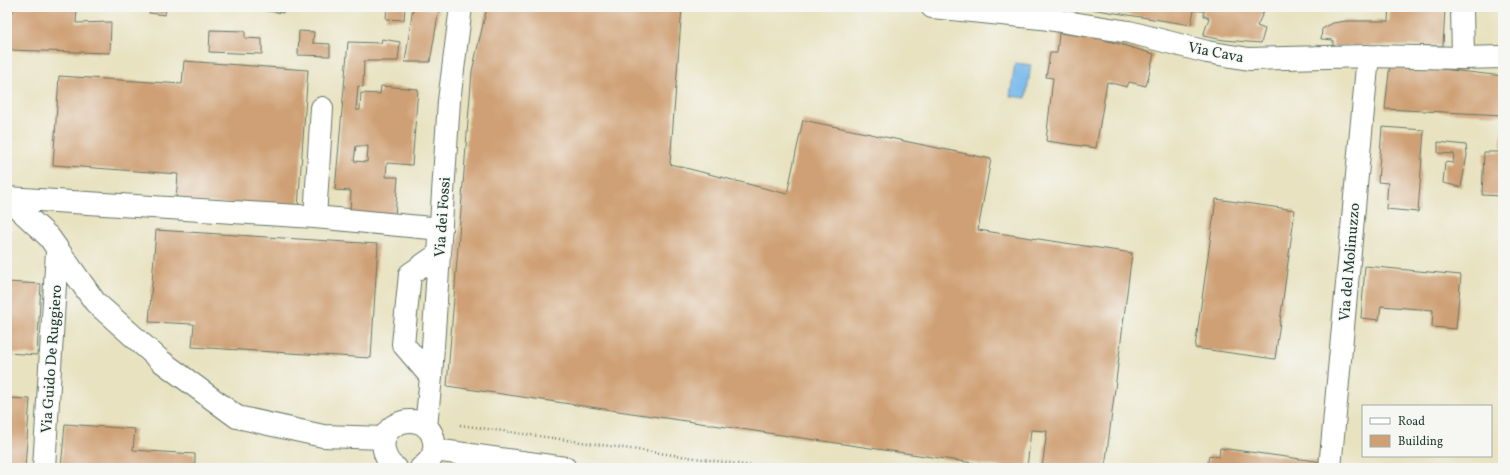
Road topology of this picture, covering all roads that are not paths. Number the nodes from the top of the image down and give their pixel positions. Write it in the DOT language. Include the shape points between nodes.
graph roads {
  1 [pos="461,7"];
  2 [pos="932,7"];
  3 [pos="1462,7"];
  4 [pos="1368,56"];
  5 [pos="1503,57"];
  6 [pos="1463,58"];
  7 [pos="322,108"];
  8 [pos="7,198"];
  9 [pos="315,217"];
  10 [pos="441,229"];
  11 [pos="57,251"];
  12 [pos="440,253"];
  13 [pos="431,377"];
  14 [pos="426,427"];
  15 [pos="384,438"];
  16 [pos="435,450"];
  17 [pos="44,468"];
  18 [pos="396,468"];
  19 [pos="421,468"];
  20 [pos="565,468"];
  21 [pos="1330,468"];
  1 -- 10 [label="street, Via dei Fossi" via="449,102"];
  2 -- 4 [label="street, Via Cava" via="1041,18 1129,32 1207,52 1249,58"];
  3 -- 6 [label="street"];
  4 -- 6 [label="street, Via Cava"];
  4 -- 21 [label="street, Via del Molinuzzo"];
  5 -- 6 [label="street, Via Cava"];
  7 -- 9 [label="street"];
  8 -- 9 [label="street"];
  8 -- 11 [label="street, Via Guido De Ruggiero" via="49,238"];
  9 -- 10 [label="street"];
  10 -- 12 [label="street, Via dei Fossi"];
  11 -- 15 [label="street, Via Guido De Ruggiero" via="95,302 161,361 237,417 324,436"];
  11 -- 17 [label="street, Via Guido De Ruggiero"];
  12 -- 13 [label="street, Via dei Fossi"];
  12 -- 13 [label="street" via="410,274 403,344"];
  13 -- 14 [label="street, Via dei Fossi"];
  14 -- 15 [label="street" via="412,420 403,421 390,428"];
  14 -- 16 [label="street" via="431,433"];
  15 -- 18 [label="street" via="383,447 387,460"];
  16 -- 19 [label="street" via="429,463"];
  16 -- 20 [label="street"];
}
